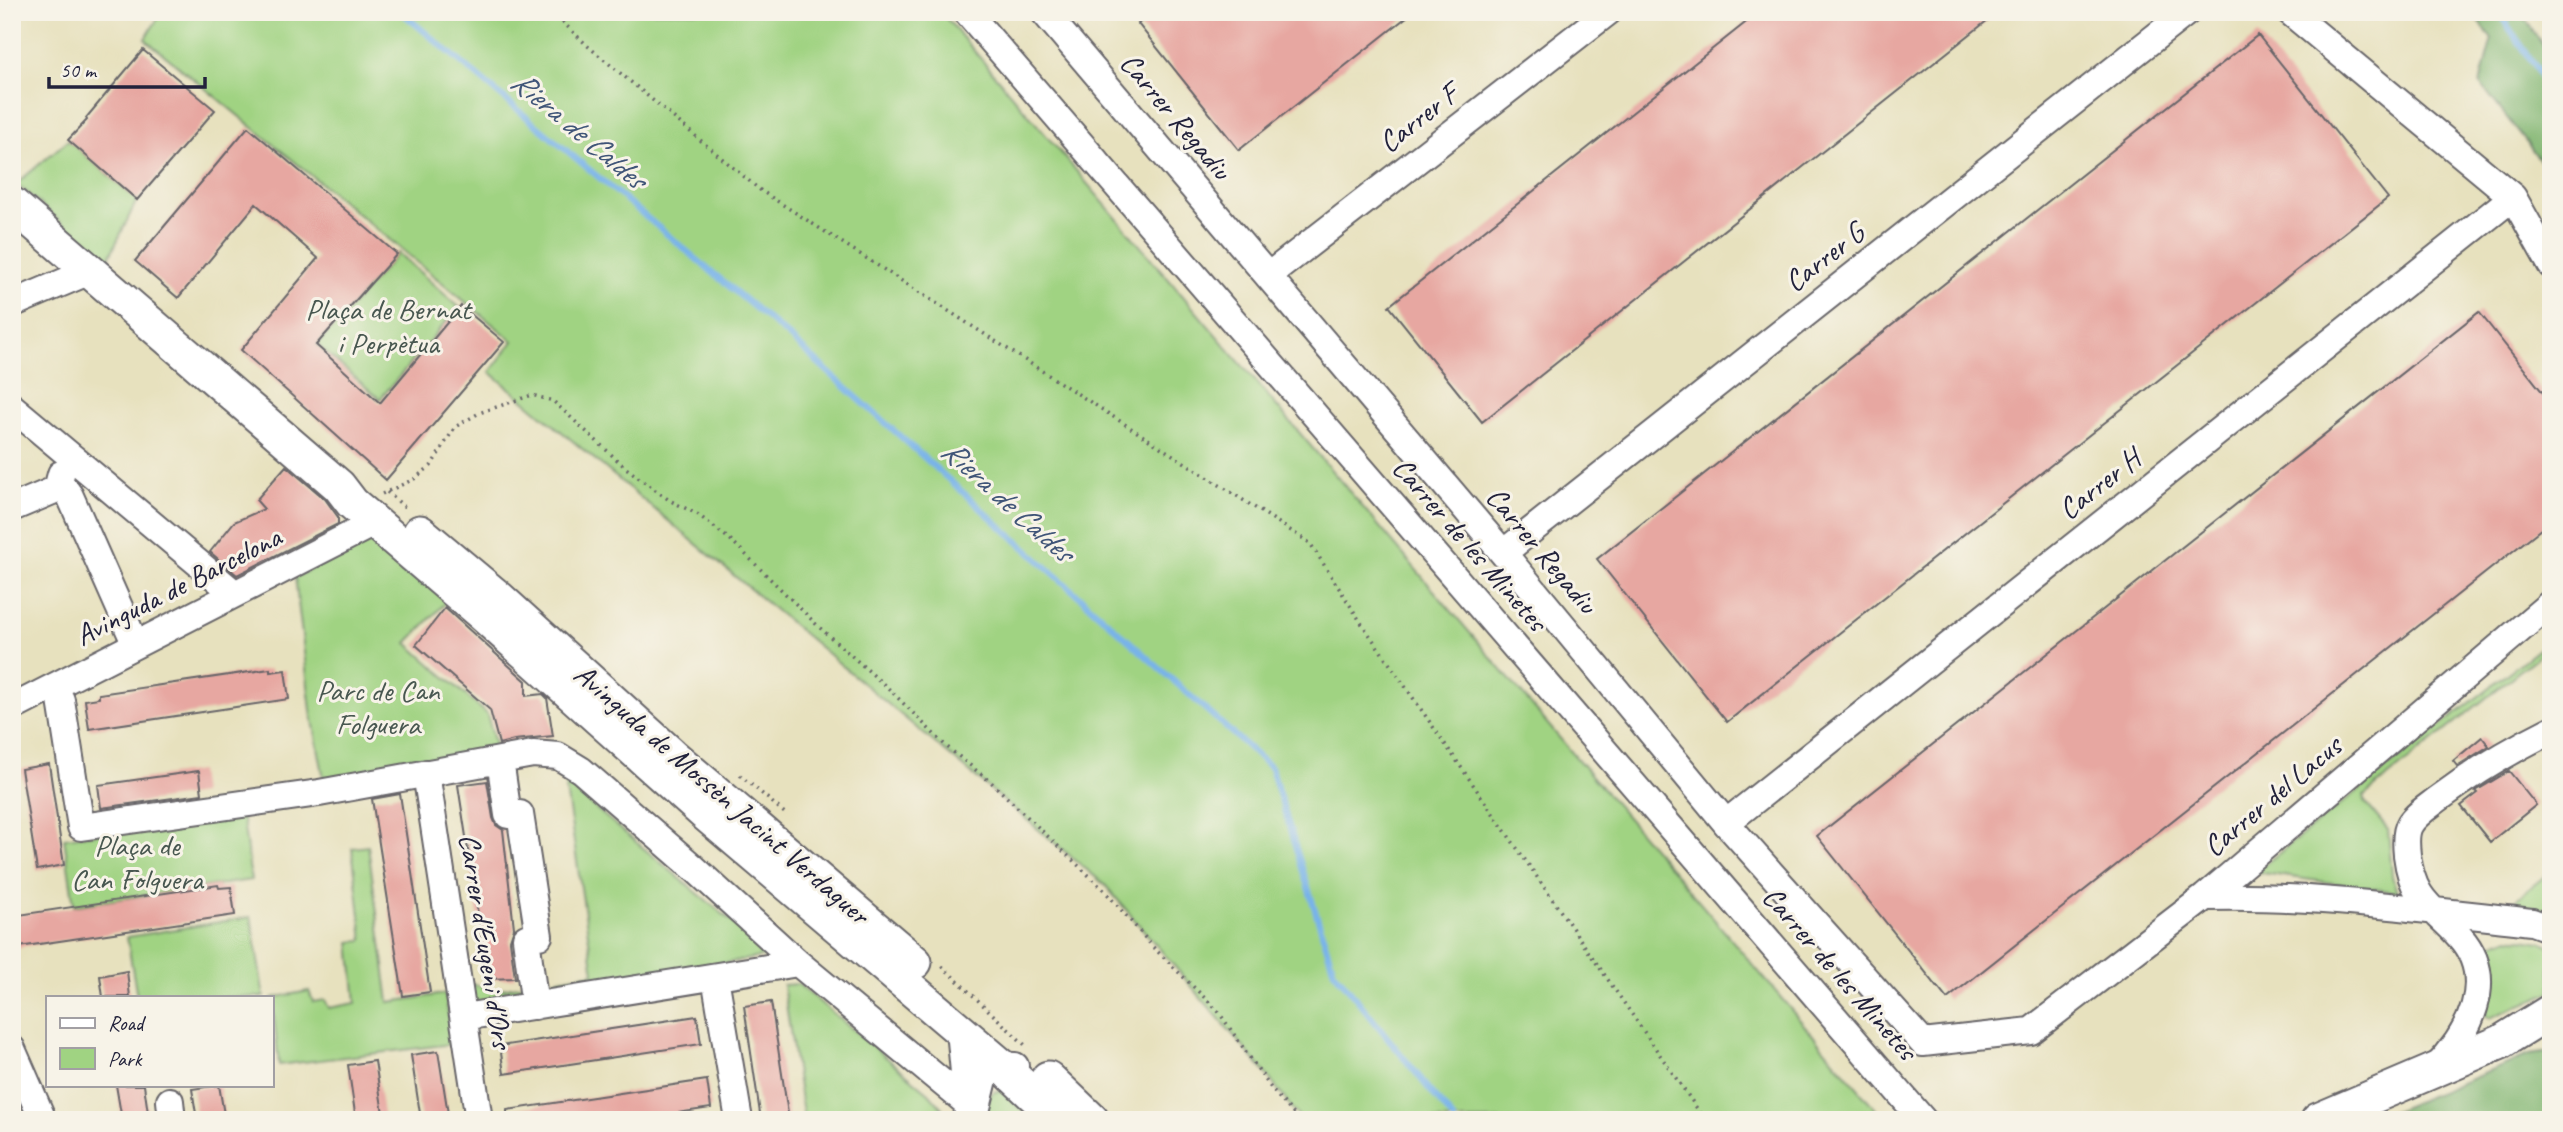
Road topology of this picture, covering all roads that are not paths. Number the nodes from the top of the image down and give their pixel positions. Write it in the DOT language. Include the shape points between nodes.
graph roads {
  1 [pos="967,12"];
  2 [pos="1044,12"];
  3 [pos="1608,12"];
  4 [pos="2187,12"];
  5 [pos="2290,12"];
  6 [pos="2513,197"];
  7 [pos="12,204"];
  8 [pos="2551,265"];
  9 [pos="89,271"];
  10 [pos="1268,276"];
  11 [pos="12,304"];
  12 [pos="12,407"];
  13 [pos="51,441"];
  14 [pos="57,489"];
  15 [pos="12,508"];
  16 [pos="372,511"];
  17 [pos="1503,553"];
  18 [pos="234,593"];
  19 [pos="2551,603"];
  20 [pos="135,643"];
  21 [pos="55,686"];
  22 [pos="12,708"];
  23 [pos="2551,730"];
  24 [pos="500,760"];
  25 [pos="426,773"];
  26 [pos="1726,823"];
  27 [pos="2205,897"];
  28 [pos="2431,911"];
  29 [pos="2551,929"];
  30 [pos="798,963"];
  31 [pos="715,976"];
  32 [pos="535,1006"];
  33 [pos="2551,1011"];
  34 [pos="464,1017"];
  35 [pos="960,1030"];
  36 [pos="2031,1031"];
  37 [pos="2551,1035"];
  38 [pos="2501,1042"];
  39 [pos="12,1049"];
  40 [pos="996,1065"];
  41 [pos="2431,1072"];
  42 [pos="12,1089"];
  43 [pos="970,1114"];
  44 [pos="26,1120"];
  45 [pos="43,1120"];
  46 [pos="480,1120"];
  47 [pos="739,1120"];
  48 [pos="1060,1120"];
  49 [pos="1085,1120"];
  50 [pos="1092,1120"];
  51 [pos="1923,1120"];
  52 [pos="2318,1120"];
  1 -- 51 [label="street, Carrer de les Minetes"];
  2 -- 10 [label="street, Carrer Regadiu"];
  3 -- 10 [label="street, Carrer F"];
  4 -- 17 [label="street, Carrer G"];
  5 -- 6 [label="street"];
  6 -- 8 [label="street"];
  6 -- 26 [label="street, Carrer H"];
  7 -- 9 [label="main road, Avinguda de Mossèn Jacint Verdaguer"];
  9 -- 11 [label="street"];
  9 -- 16 [label="main road, Avinguda de Mossèn Jacint Verdaguer" via="339,486 361,492"];
  10 -- 17 [label="street, Carrer Regadiu"];
  12 -- 13 [label="street"];
  13 -- 14 [label="street" via="61,478"];
  13 -- 18 [label="street"];
  14 -- 15 [label="street"];
  14 -- 20 [label="street" via="65,489 69,496"];
  16 -- 18 [label="street, Avinguda de Barcelona"];
  16 -- 35 [label="main road, Avinguda de Mossèn Jacint Verdaguer" via="713,820"];
  16 -- 50 [label="main road, Avinguda de Mossèn Jacint Verdaguer" via="413,526 500,599"];
  17 -- 26 [label="street, Carrer Regadiu"];
  18 -- 20 [label="street, Avinguda de Barcelona"];
  19 -- 27 [label="street, Carrer del Lacus"];
  20 -- 21 [label="street, Avinguda de Barcelona"];
  21 -- 22 [label="street, Avinguda de Barcelona"];
  21 -- 25 [label="street" via="80,828"];
  23 -- 28 [label="street" via="2466,778 2410,824 2406,852 2413,884"];
  24 -- 25 [label="street"];
  24 -- 30 [label="street" via="533,754 558,756 581,770"];
  24 -- 32 [label="street" via="508,815 520,814 539,936 526,938"];
  25 -- 34 [label="street, Carrer d'Eugeni d'Ors"];
  26 -- 36 [label="street, Carrer Regadiu" via="1923,1042"];
  27 -- 28 [label="street" via="2314,899"];
  27 -- 36 [label="street, Carrer del Lacus"];
  28 -- 29 [label="street" via="2532,922"];
  28 -- 41 [label="street" via="2461,938 2477,970 2478,988 2467,1028"];
  30 -- 31 [label="street"];
  30 -- 43 [label="street"];
  31 -- 32 [label="street"];
  31 -- 47 [label="street"];
  32 -- 34 [label="street"];
  33 -- 38 [label="main road"];
  34 -- 46 [label="street, Carrer d'Eugeni d'Ors"];
  35 -- 40 [label="main road, Avinguda de Mossèn Jacint Verdaguer"];
  35 -- 43 [label="street"];
  37 -- 38 [label="main road"];
  38 -- 41 [label="main road"];
  39 -- 45 [label="street"];
  40 -- 43 [label="street" via="985,1074"];
  40 -- 48 [label="main road, Avinguda de Mossèn Jacint Verdaguer"];
  40 -- 49 [label="street, Avinguda de Mossèn Jacint Verdaguer" via="1014,1066"];
  41 -- 52 [label="main road"];
  42 -- 44 [label="street"];
}
